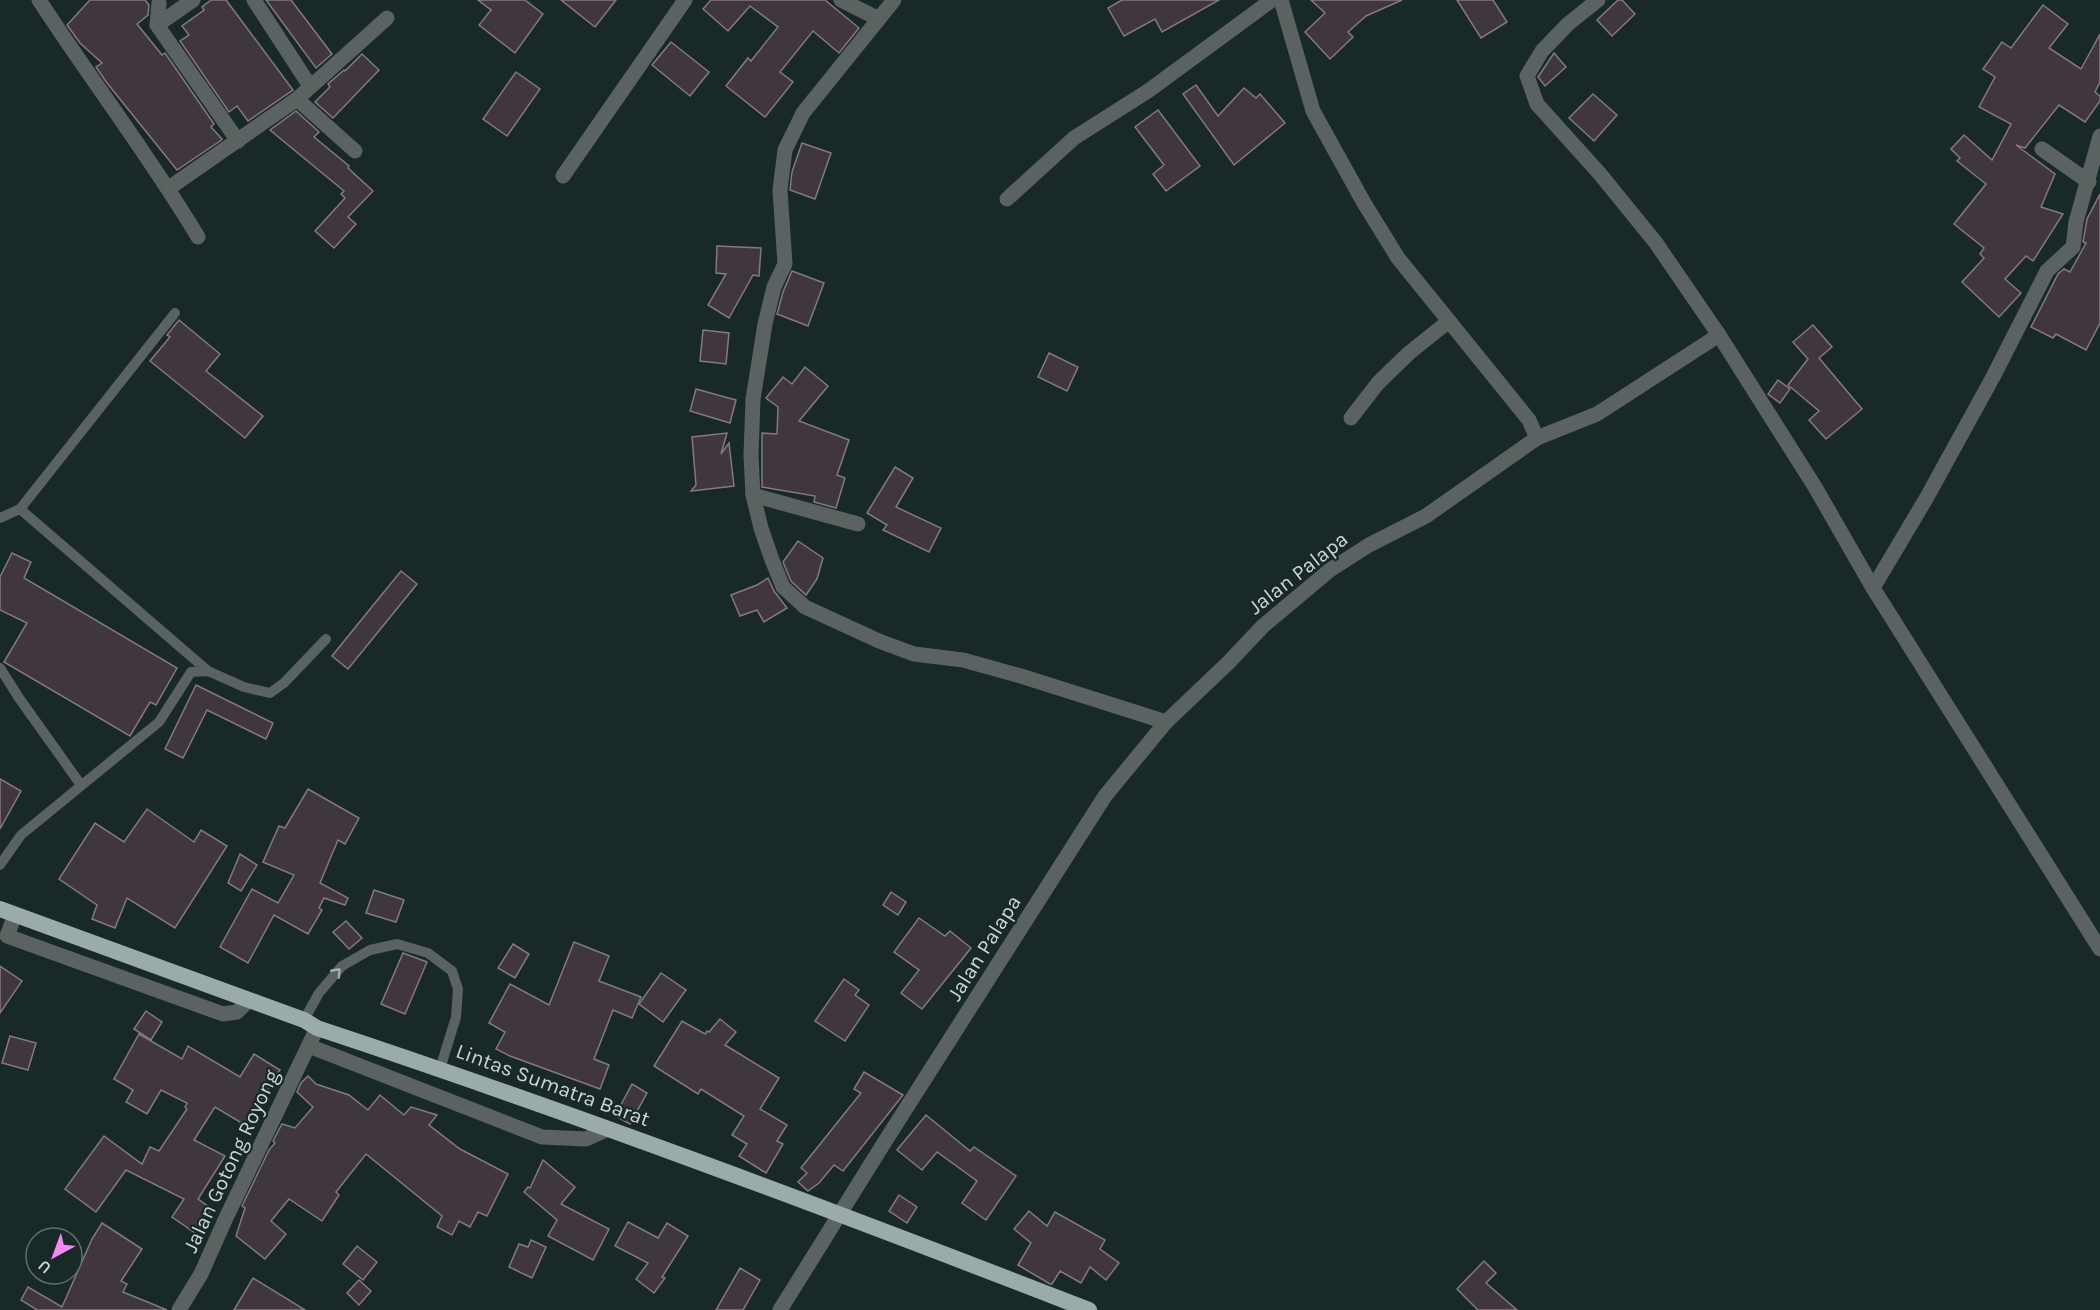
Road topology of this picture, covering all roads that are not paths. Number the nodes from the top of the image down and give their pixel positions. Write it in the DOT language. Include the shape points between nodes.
graph roads {
  1 [pos="39,0"];
  2 [pos="193,0"];
  3 [pos="254,0"];
  4 [pos="685,0"];
  5 [pos="841,0"];
  6 [pos="894,0"];
  7 [pos="1272,0"];
  8 [pos="1281,0"];
  9 [pos="1598,0"];
  10 [pos="159,3"];
  11 [pos="387,18"];
  12 [pos="879,19"];
  13 [pos="157,25"];
  14 [pos="310,86"];
  15 [pos="297,99"];
  16 [pos="2100,136"];
  17 [pos="238,141"];
  18 [pos="2042,149"];
  19 [pos="355,151"];
  20 [pos="563,176"];
  21 [pos="2089,182"];
  22 [pos="169,188"];
  23 [pos="1007,199"];
  24 [pos="198,237"];
  25 [pos="175,313"];
  26 [pos="1449,321"];
  27 [pos="1719,335"];
  28 [pos="1351,418"];
  29 [pos="1537,438"];
  30 [pos="753,495"];
  31 [pos="20,509"];
  32 [pos="0,518"];
  33 [pos="858,524"];
  34 [pos="1873,588"];
  35 [pos="326,639"];
  36 [pos="0,668"];
  37 [pos="208,671"];
  38 [pos="1166,722"];
  39 [pos="81,785"];
  40 [pos="0,865"];
  41 [pos="7,912"];
  42 [pos="3,935"];
  43 [pos="2100,949"];
  44 [pos="249,1000"];
  45 [pos="311,1024"];
  46 [pos="309,1046"];
  47 [pos="440,1069"];
  48 [pos="609,1129"];
  49 [pos="841,1214"];
  50 [pos="179,1310"];
  51 [pos="780,1310"];
  52 [pos="1089,1310"];
  1 -- 22 [label="street"];
  2 -- 13 [label="street"];
  3 -- 14 [label="street"];
  4 -- 20 [label="street"];
  5 -- 12 [label="street"];
  6 -- 12 [label="street"];
  7 -- 23 [label="street" via="1148,91 1074,138"];
  8 -- 26 [label="street" via="1313,111 1398,258"];
  9 -- 27 [label="street" via="1561,30 1527,76 1537,104 1656,243"];
  10 -- 13 [label="street"];
  11 -- 14 [label="street"];
  12 -- 30 [label="street" via="803,114 785,150 780,190 785,264 774,287 765,324 753,399"];
  13 -- 17 [label="street"];
  14 -- 15 [label="street"];
  15 -- 17 [label="street"];
  15 -- 19 [label="street"];
  16 -- 21 [label="street"];
  17 -- 22 [label="street"];
  18 -- 21 [label="street"];
  21 -- 34 [label="street" via="2076,222 2073,247 2047,271 1993,377"];
  22 -- 24 [label="street"];
  25 -- 31 [label="lane"];
  26 -- 28 [label="street" via="1409,352"];
  26 -- 29 [label="street" via="1529,420"];
  27 -- 29 [label="street, Jalan Palapa" via="1597,414"];
  27 -- 34 [label="street" via="1809,477"];
  29 -- 38 [label="street, Jalan Palapa" via="1425,516 1369,544 1330,570 1263,626"];
  30 -- 33 [label="street"];
  30 -- 38 [label="street" via="760,528 783,587 805,607 914,654 963,660"];
  31 -- 32 [label="lane"];
  31 -- 37 [label="lane"];
  34 -- 43 [label="street"];
  35 -- 37 [label="lane" via="270,693 244,687"];
  36 -- 39 [label="lane"];
  37 -- 39 [label="lane" via="192,672 159,723"];
  38 -- 49 [label="street, Jalan Palapa" via="1105,796"];
  39 -- 40 [label="lane" via="21,835"];
  41 -- 42 [label="street"];
  41 -- 44 [label="highway, Lintas Sumatra Barat"];
  42 -- 44 [label="street" via="223,1014 237,1012"];
  44 -- 45 [label="highway, Lintas Sumatra Barat"];
  45 -- 46 [label="street, Jalan Gotong Royong"];
  45 -- 47 [label="highway, Lintas Sumatra Barat"];
  45 -- 47 [label="lane, one-way" via="319,993 342,966 370,950 397,944 428,953 452,971 458,989 456,1017"];
  46 -- 48 [label="street" via="542,1137 586,1139"];
  46 -- 50 [label="street, Jalan Gotong Royong" via="201,1274"];
  47 -- 48 [label="highway, Lintas Sumatra Barat"];
  48 -- 49 [label="highway, Lintas Sumatra Barat"];
  49 -- 51 [label="street, Jalan Palapa"];
  49 -- 52 [label="highway, Lintas Sumatra Barat"];
}
